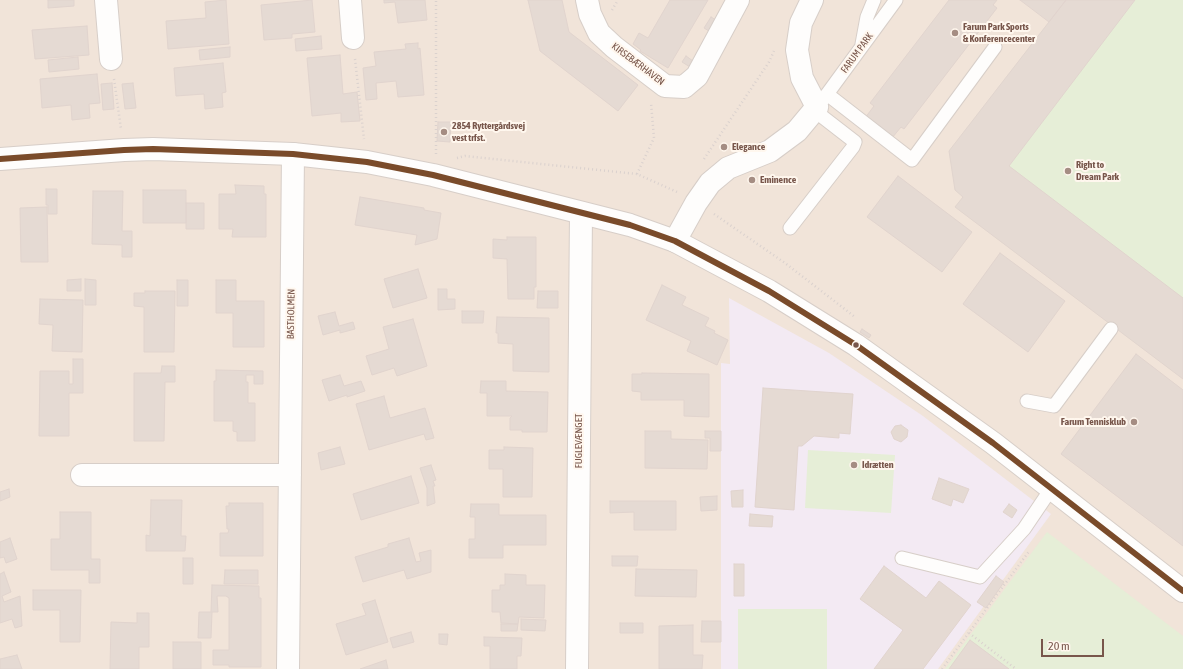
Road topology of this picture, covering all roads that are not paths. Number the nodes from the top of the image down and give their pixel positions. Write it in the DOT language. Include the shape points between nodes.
graph roads {
  1 [pos="106,0"];
  2 [pos="350,0"];
  3 [pos="587,0"];
  4 [pos="738,0"];
  5 [pos="812,0"];
  6 [pos="874,0"];
  7 [pos="896,0"];
  8 [pos="353,38"];
  9 [pos="995,47"];
  10 [pos="861,48"];
  11 [pos="111,59"];
  12 [pos="820,104"];
  13 [pos="293,154"];
  14 [pos="0,159"];
  15 [pos="581,213"];
  16 [pos="790,228"];
  17 [pos="676,241"];
  18 [pos="1111,329"];
  19 [pos="1027,401"];
  20 [pos="82,475"];
  21 [pos="290,475"];
  22 [pos="1051,489"];
  23 [pos="902,558"];
  24 [pos="1183,591"];
  25 [pos="288,669"];
  26 [pos="577,669"];
  1 -- 11 [label="street"];
  2 -- 8 [label="street"];
  3 -- 4 [label="street, KIRSEBÆRHAVEN" via="599,33 614,48 665,86 684,87 697,76"];
  5 -- 12 [label="street" via="801,23 797,50 802,78"];
  6 -- 10 [label="lane" via="867,17"];
  7 -- 10 [label="lane, FARUM PARK"];
  9 -- 12 [label="lane" via="912,160"];
  10 -- 12 [label="lane, FARUM PARK"];
  12 -- 16 [label="lane" via="855,142"];
  12 -- 17 [label="street" via="797,131 770,152 728,168 710,183 696,202"];
  13 -- 14 [label="street" via="153,149"];
  13 -- 15 [label="street" via="367,162 433,175"];
  13 -- 21 [label="street, BASTHOLMEN"];
  15 -- 17 [label="street" via="630,225"];
  15 -- 26 [label="street, FUGLEVÆNGET"];
  17 -- 22 [label="street" via="769,291 856,345 993,443"];
  18 -- 19 [label="lane" via="1054,406"];
  20 -- 21 [label="street"];
  21 -- 25 [label="street, BASTHOLMEN"];
  22 -- 23 [label="lane" via="1024,529 980,577"];
  22 -- 24 [label="street"];
}
